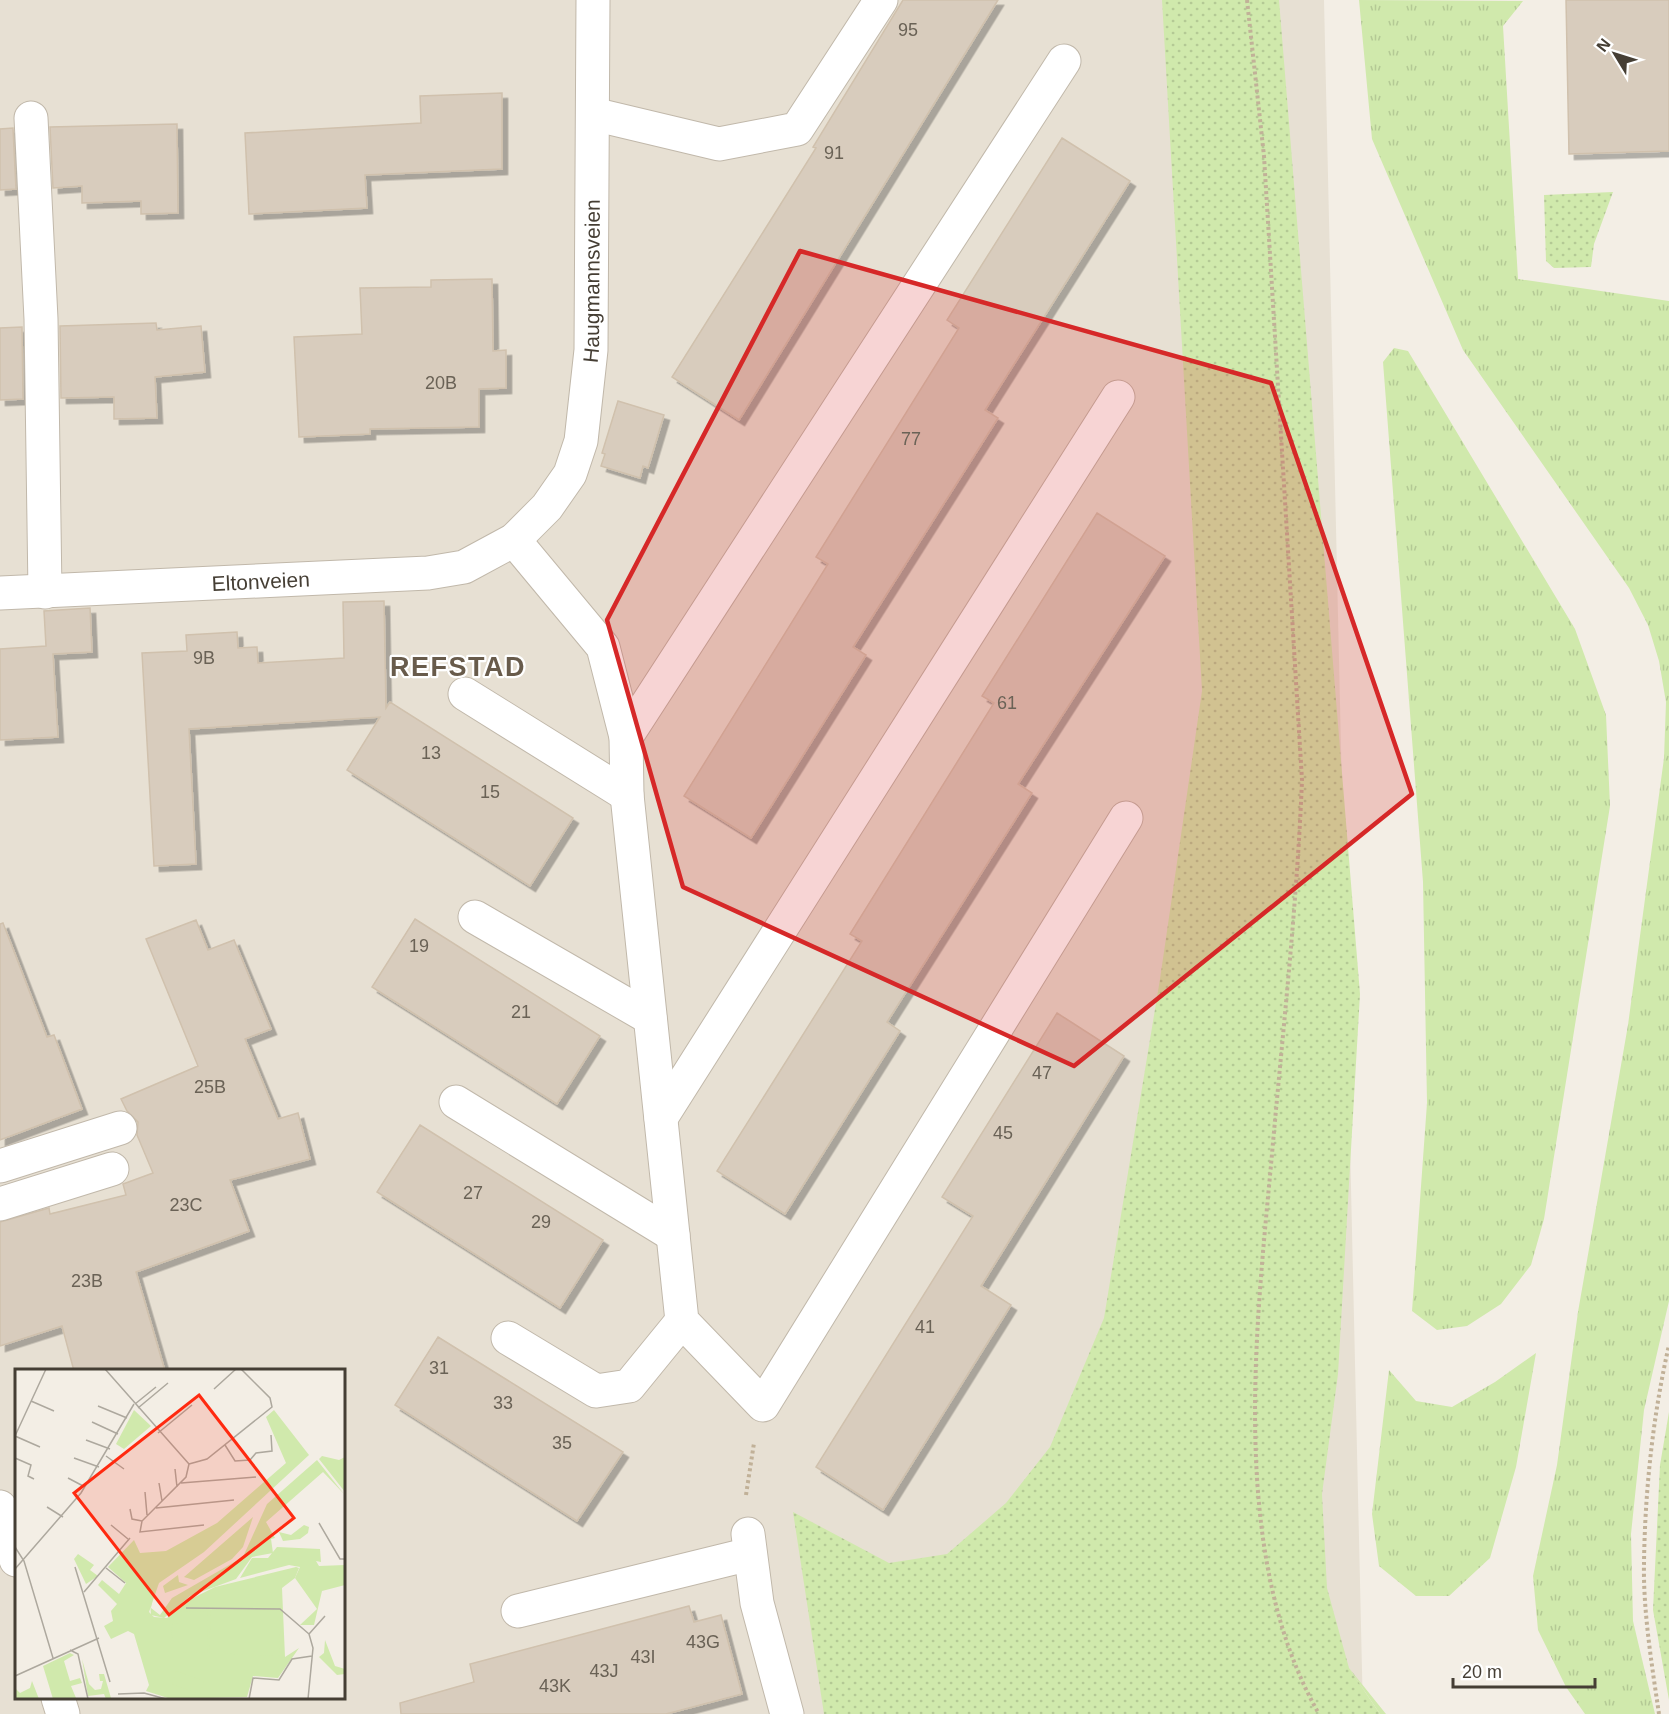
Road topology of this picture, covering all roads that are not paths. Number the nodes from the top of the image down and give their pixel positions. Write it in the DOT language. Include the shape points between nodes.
graph roads {
  1 [pos="593,0"];
  2 [pos="881,0"];
  3 [pos="1064,61"];
  4 [pos="593,114"];
  5 [pos="31,118"];
  6 [pos="1118,397"];
  7 [pos="514,540"];
  8 [pos="45,592"];
  9 [pos="0,594"];
  10 [pos="465,694"];
  11 [pos="626,737"];
  12 [pos="627,795"];
  13 [pos="1126,818"];
  14 [pos="475,917"];
  15 [pos="650,1018"];
  16 [pos="456,1102"];
  17 [pos="661,1119"];
  18 [pos="120,1128"];
  19 [pos="0,1166"];
  20 [pos="112,1169"];
  21 [pos="0,1204"];
  22 [pos="673,1235"];
  23 [pos="682,1321"];
  24 [pos="508,1338"];
  25 [pos="0,1508"];
  26 [pos="15,1557"];
  27 [pos="15,1574"];
  28 [pos="0,1580"];
  29 [pos="518,1611"];
  30 [pos="58,1699"];
  31 [pos="63,1714"];
  32 [pos="786,1714"];
  1 -- 4 [label="street, Haugmannsveien"];
  2 -- 4 [label="street" via="796,129 719,144"];
  3 -- 11 [label="street"];
  4 -- 7 [label="street, Haugmannsveien" via="591,350 581,441 570,474 547,507"];
  5 -- 8 [label="street" via="41,319"];
  6 -- 17 [label="street"];
  7 -- 8 [label="street, Eltonveien" via="464,567 428,573"];
  7 -- 11 [label="street" via="603,647"];
  8 -- 9 [label="street, Eltonveien"];
  10 -- 12 [label="street"];
  11 -- 12 [label="street"];
  12 -- 15 [label="street"];
  13 -- 23 [label="street" via="763,1405"];
  14 -- 15 [label="street"];
  15 -- 17 [label="street"];
  16 -- 22 [label="street"];
  17 -- 22 [label="street"];
  18 -- 19 [label="street"];
  20 -- 21 [label="street"];
  22 -- 23 [label="street"];
  23 -- 24 [label="street" via="629,1386 596,1391"];
  25 -- 26 [label="street"];
  27 -- 28 [label="street"];
  29 -- 32 [label="street" via="749,1544 757,1603"];
  30 -- 31 [label="street"];
}
